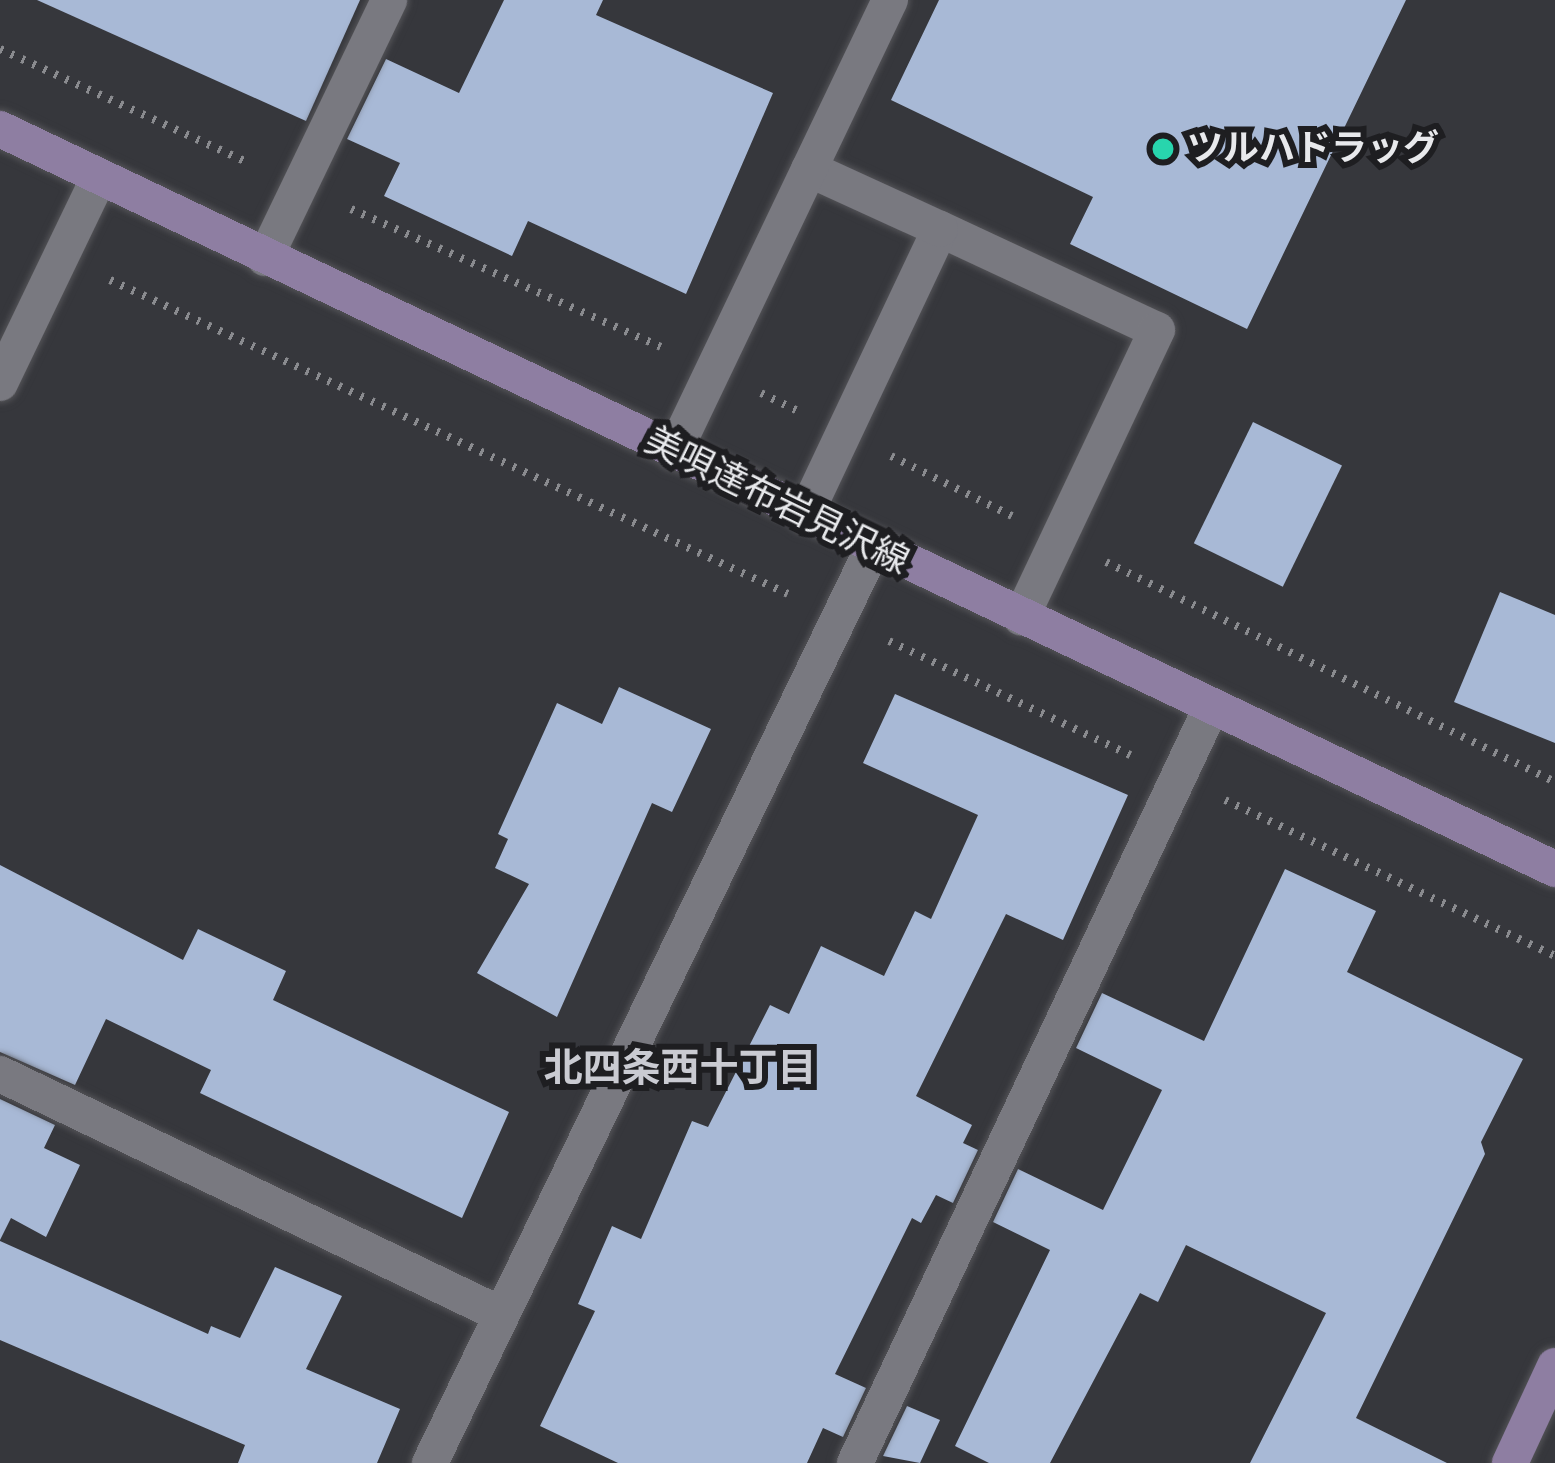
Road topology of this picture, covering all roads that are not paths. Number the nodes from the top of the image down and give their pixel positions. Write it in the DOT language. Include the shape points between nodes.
graph roads {
  1 [pos="389,0"];
  2 [pos="890,0"];
  3 [pos="0,129"];
  4 [pos="809,169"];
  5 [pos="99,177"];
  6 [pos="940,229"];
  7 [pos="265,258"];
  8 [pos="0,382"];
  9 [pos="674,452"];
  10 [pos="805,515"];
  11 [pos="873,548"];
  12 [pos="1021,618"];
  13 [pos="1210,708"];
  14 [pos="1555,869"];
  15 [pos="0,1074"];
  16 [pos="498,1313"];
  17 [pos="1555,1366"];
  18 [pos="430,1463"];
  19 [pos="855,1463"];
  20 [pos="1510,1463"];
  1 -- 7 [label="street"];
  2 -- 4 [label="street"];
  3 -- 5 [label="main road, 美唄達布岩見沢線"];
  4 -- 6 [label="street"];
  4 -- 9 [label="street"];
  5 -- 7 [label="main road, 美唄達布岩見沢線"];
  5 -- 8 [label="street"];
  6 -- 10 [label="street"];
  6 -- 12 [label="street" via="1157,330"];
  7 -- 9 [label="main road, 美唄達布岩見沢線"];
  9 -- 10 [label="main road, 美唄達布岩見沢線"];
  10 -- 11 [label="main road, 美唄達布岩見沢線"];
  11 -- 12 [label="main road, 美唄達布岩見沢線"];
  11 -- 16 [label="street"];
  12 -- 13 [label="main road, 美唄達布岩見沢線"];
  13 -- 14 [label="main road, 美唄達布岩見沢線"];
  13 -- 19 [label="street"];
  15 -- 16 [label="street"];
  16 -- 18 [label="street"];
  17 -- 20 [label="main road"];
}
